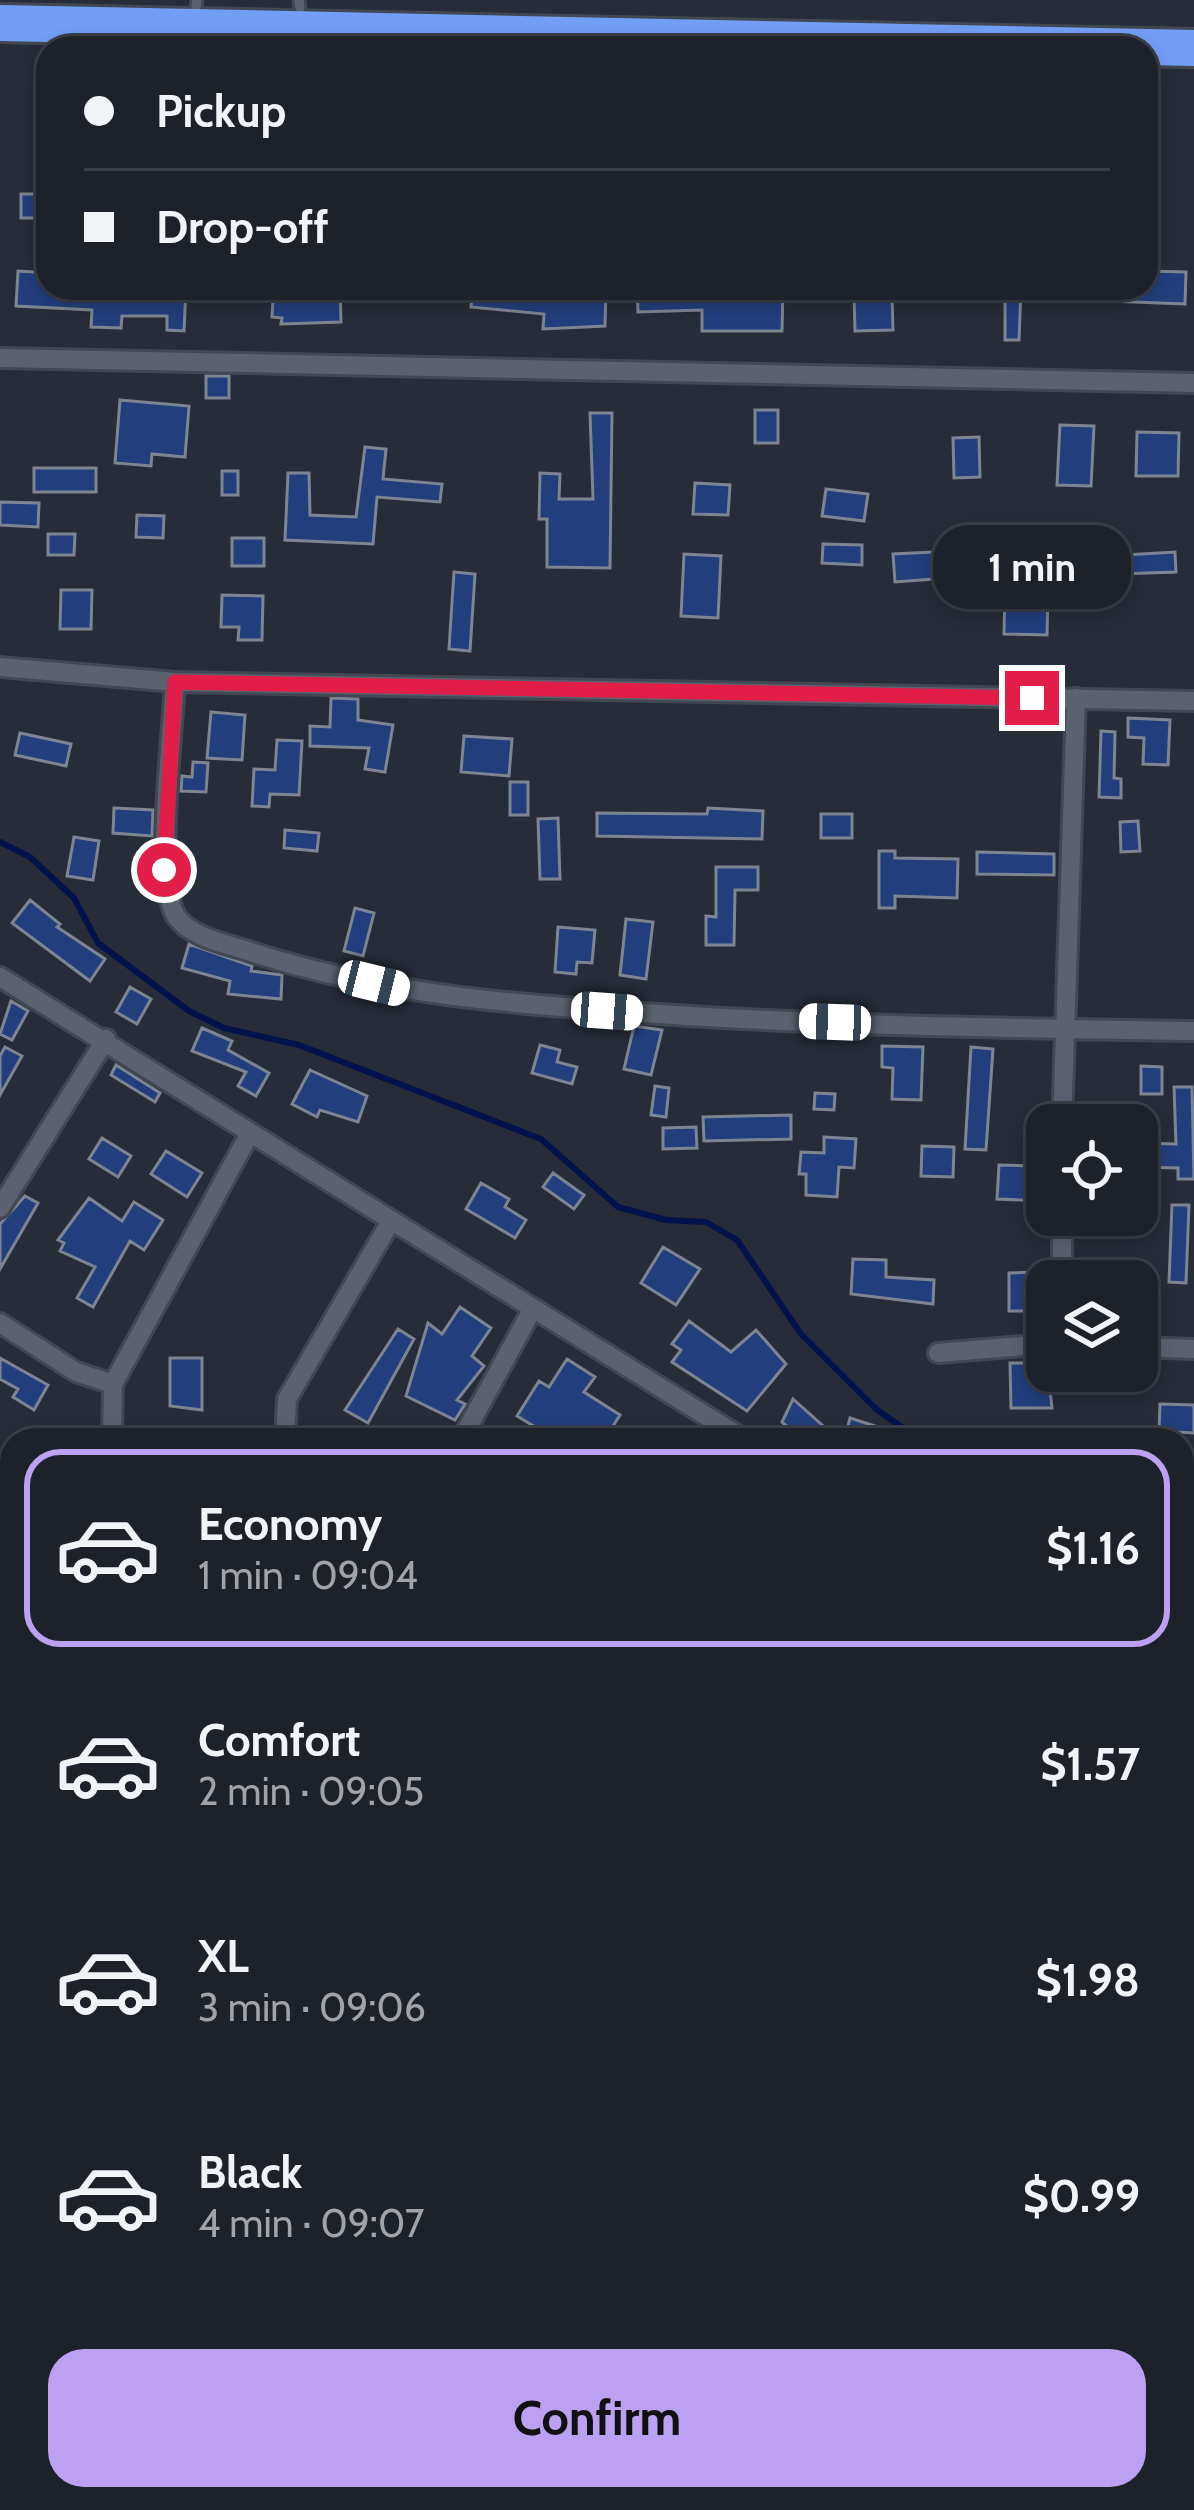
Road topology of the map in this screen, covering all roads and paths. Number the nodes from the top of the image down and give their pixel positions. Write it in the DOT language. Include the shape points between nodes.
graph roads {
  1 [pos="196,4"];
  2 [pos="299,4"];
  3 [pos="0,5"];
  4 [pos="0,23"];
  5 [pos="1194,24"];
  6 [pos="621,36"];
  7 [pos="1158,47"];
  8 [pos="1194,48"];
  9 [pos="0,358"];
  10 [pos="1194,383"];
  11 [pos="0,667"];
  12 [pos="175,682"];
  13 [pos="1076,698"];
  14 [pos="1194,701"];
  15 [pos="0,977"];
  16 [pos="1062,1029"];
  17 [pos="1194,1031"];
  18 [pos="106,1040"];
  19 [pos="1062,1104"];
  20 [pos="250,1133"];
  21 [pos="0,1208"];
  22 [pos="391,1221"];
  23 [pos="532,1310"];
  24 [pos="0,1323"];
  25 [pos="1026,1346"];
  26 [pos="1158,1348"];
  27 [pos="1194,1349"];
  28 [pos="938,1353"];
  29 [pos="113,1384"];
  30 [pos="112,1428"];
  31 [pos="285,1428"];
  32 [pos="467,1428"];
  33 [pos="725,1428"];
  1 -- 2 [label="highway"];
  1 -- 3 [label="highway"];
  2 -- 5 [label="highway"];
  4 -- 6 [label="highway"];
  7 -- 8 [label="highway"];
  9 -- 10 [label="street"];
  11 -- 12 [label="street"];
  12 -- 13 [label="street"];
  12 -- 16 [label="street" via="164,870 178,918 197,934 410,992 514,1005"];
  13 -- 14 [label="street"];
  13 -- 16 [label="street"];
  15 -- 18 [label="street"];
  16 -- 17 [label="street"];
  16 -- 19 [label="street"];
  18 -- 20 [label="street"];
  18 -- 21 [label="street"];
  20 -- 22 [label="street"];
  20 -- 29 [label="street"];
  22 -- 23 [label="street"];
  22 -- 31 [label="street" via="286,1399"];
  23 -- 32 [label="street"];
  23 -- 33 [label="street"];
  24 -- 29 [label="street" via="76,1372"];
  25 -- 28 [label="street"];
  26 -- 27 [label="street"];
  29 -- 30 [label="street"];
}
